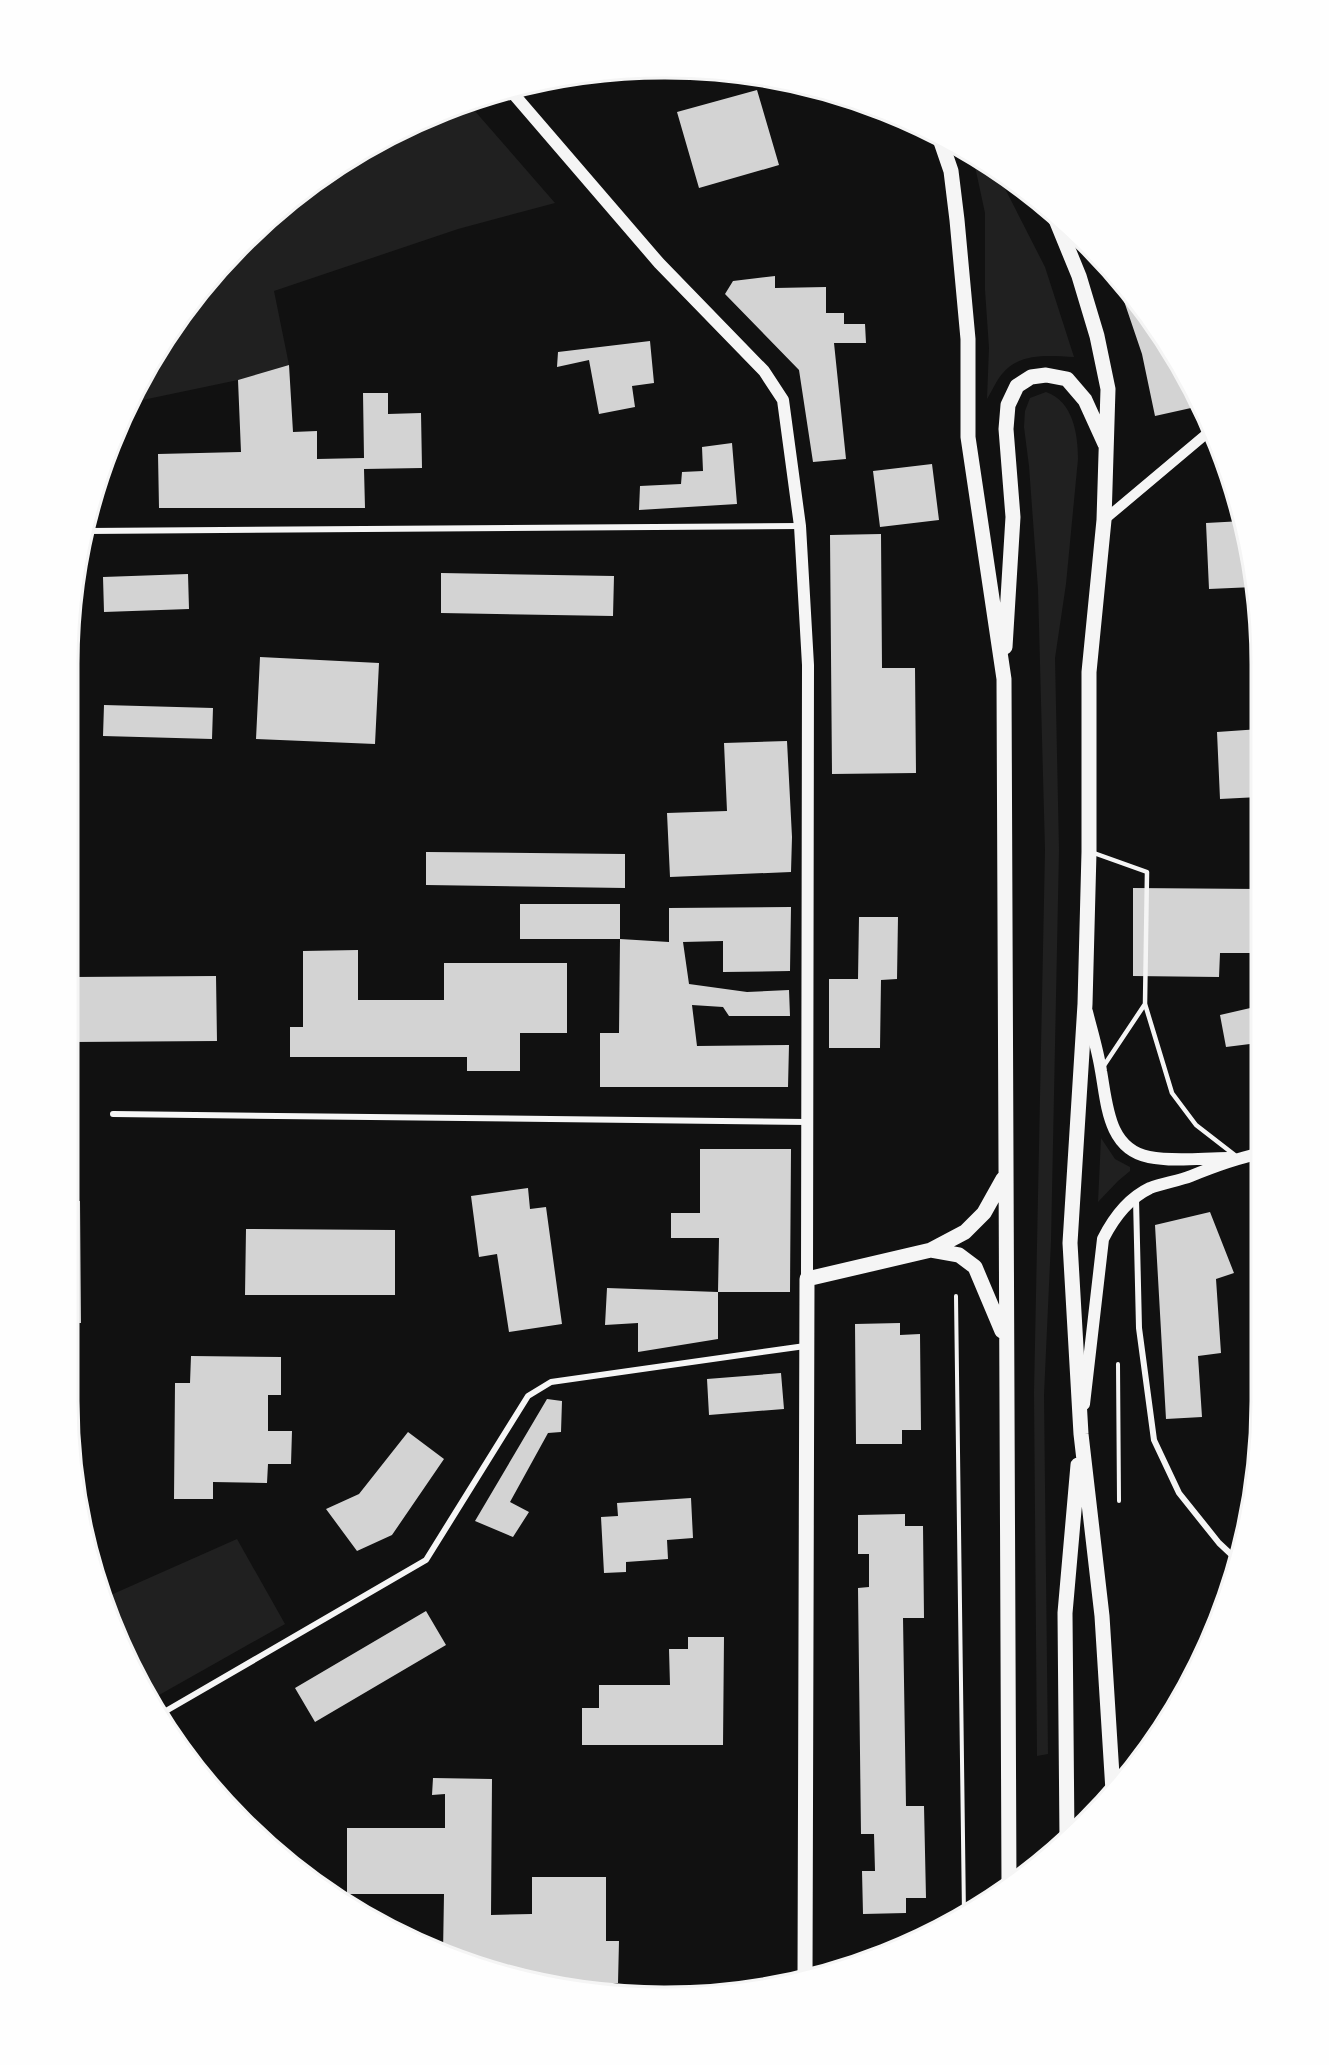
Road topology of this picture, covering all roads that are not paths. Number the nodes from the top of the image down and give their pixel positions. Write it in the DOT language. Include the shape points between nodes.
graph roads {
  1 [pos="516,97"];
  2 [pos="943,149"];
  3 [pos="1062,234"];
  4 [pos="1204,436"];
  5 [pos="1107,450"];
  6 [pos="1104,520"];
  7 [pos="800,526"];
  8 [pos="94,531"];
  9 [pos="1004,679"];
  10 [pos="1089,852"];
  11 [pos="1085,1004"];
  12 [pos="1146,1004"];
  13 [pos="1101,1069"];
  14 [pos="113,1114"];
  15 [pos="807,1122"];
  16 [pos="1251,1155"];
  17 [pos="1238,1158"];
  18 [pos="1005,1173"];
  19 [pos="1136,1198"];
  20 [pos="931,1250"];
  21 [pos="807,1279"];
  22 [pos="1006,1339"];
  23 [pos="806,1346"];
  24 [pos="1081,1434"];
  25 [pos="1231,1553"];
  26 [pos="167,1710"];
  27 [pos="1112,1779"];
  28 [pos="1067,1826"];
  29 [pos="1009,1875"];
  30 [pos="805,1970"];
  1 -- 7 [label="main road" via="658,263 764,371 783,400"];
  2 -- 9 [label="main road" via="951,171 968,339 968,437"];
  3 -- 5 [label="main road" via="1097,336 1107,390"];
  4 -- 6 [label="street"];
  5 -- 6 [label="main road"];
  5 -- 9 [label="main road" via="1085,400 1067,379 1031,377 1017,386 1008,405 1006,429 1013,517"];
  6 -- 10 [label="main road" via="1089,672"];
  7 -- 8 [label="street"];
  7 -- 15 [label="main road" via="808,665"];
  9 -- 18 [label="main road"];
  10 -- 11 [label="main road"];
  10 -- 12 [label="lane" via="1147,872"];
  11 -- 13 [label="main road"];
  11 -- 24 [label="main road" via="1070,1244"];
  12 -- 13 [label="lane"];
  12 -- 17 [label="lane" via="1172,1093 1196,1125"];
  13 -- 17 [label="main road" via="1111,1125 1130,1150 1148,1157"];
  14 -- 15 [label="street"];
  15 -- 21 [label="main road"];
  16 -- 17 [label="main road"];
  17 -- 19 [label="main road" via="1150,1189"];
  18 -- 20 [label="main road" via="984,1213 965,1232"];
  18 -- 22 [label="main road"];
  19 -- 24 [label="main road" via="1111,1222 1103,1239"];
  19 -- 25 [label="street" via="1139,1328 1154,1440 1179,1493"];
  20 -- 21 [label="main road"];
  20 -- 22 [label="main road" via="959,1255 975,1267"];
  21 -- 23 [label="main road"];
  22 -- 29 [label="main road"];
  23 -- 26 [label="street" via="551,1382 528,1396 426,1560"];
  23 -- 30 [label="main road"];
  24 -- 27 [label="main road" via="1102,1616"];
  24 -- 28 [label="main road" via="1065,1613"];
}
